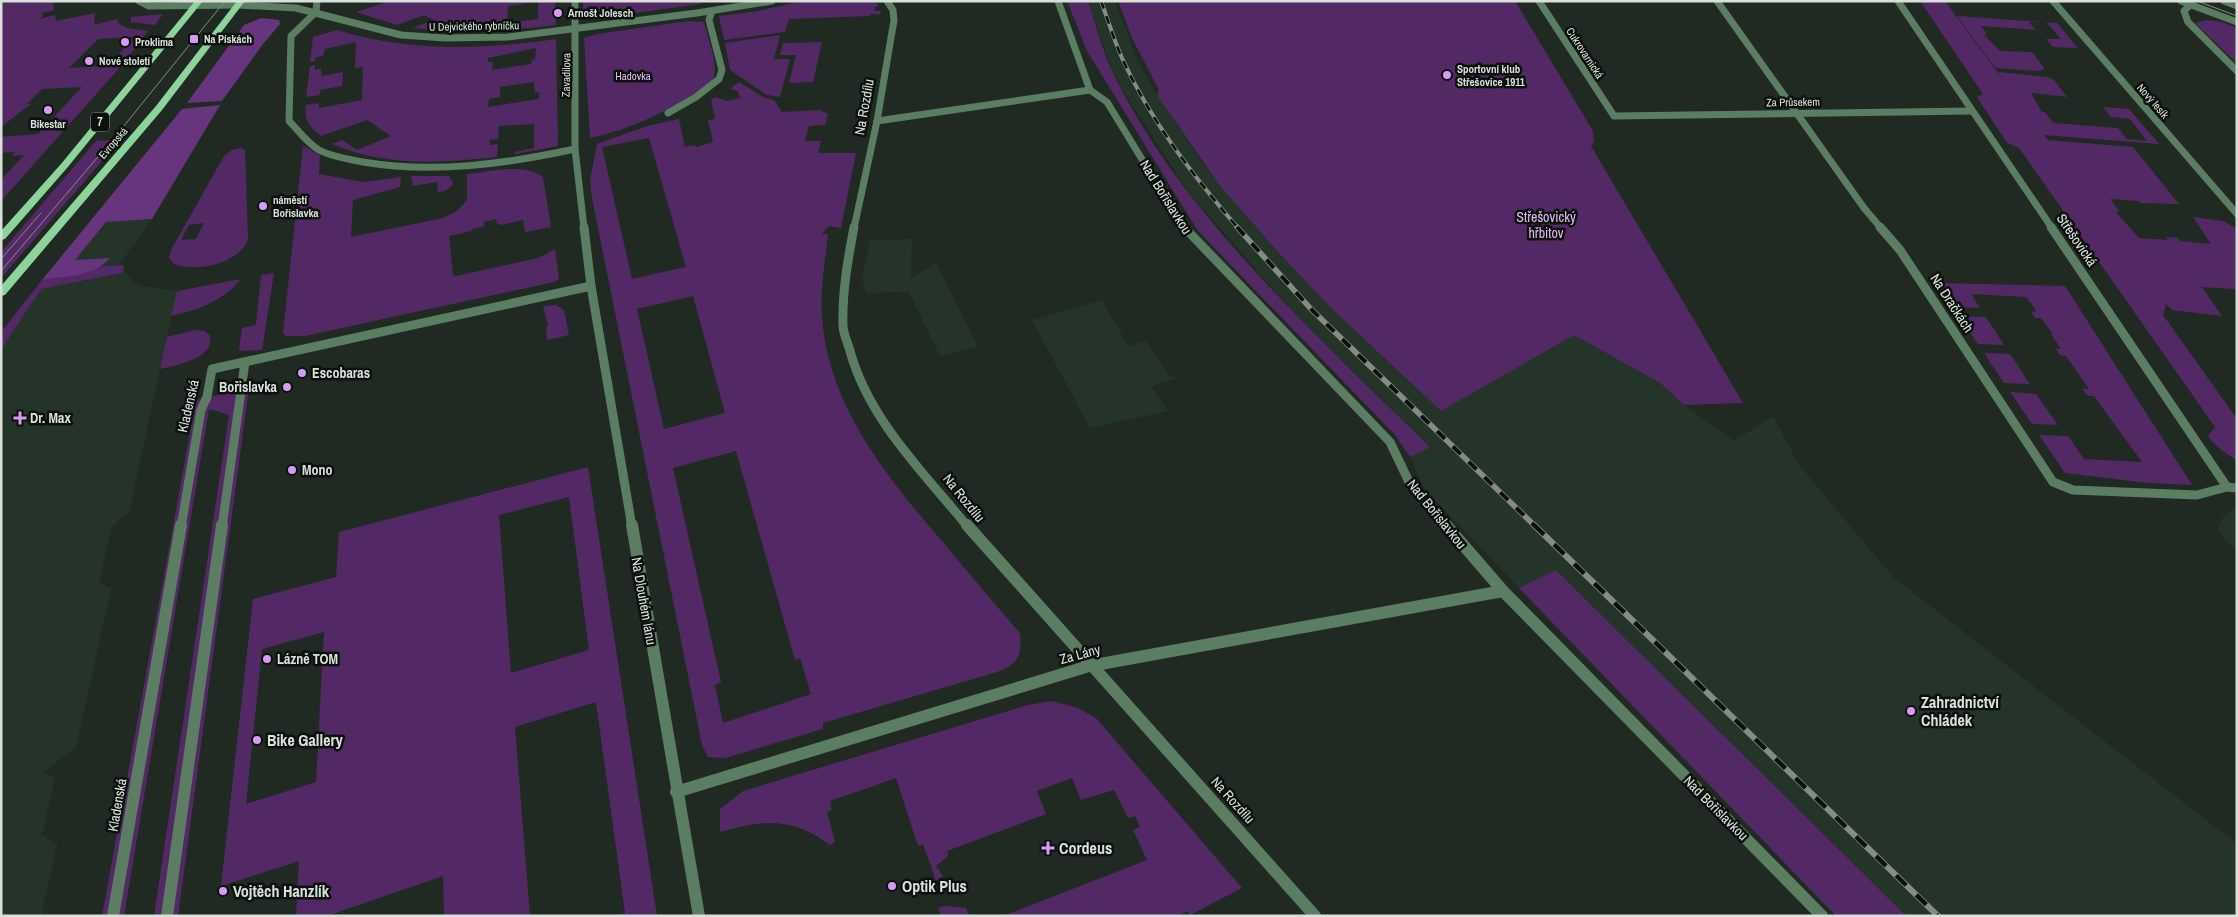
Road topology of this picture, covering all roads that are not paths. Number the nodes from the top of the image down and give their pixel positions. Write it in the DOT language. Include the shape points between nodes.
graph roads {
  1 [pos="138,1"];
  2 [pos="317,1"];
  3 [pos="575,1"];
  4 [pos="710,1"];
  5 [pos="772,1"];
  6 [pos="887,1"];
  7 [pos="1058,1"];
  8 [pos="1539,1"];
  9 [pos="1717,1"];
  10 [pos="1898,1"];
  11 [pos="2053,1"];
  12 [pos="2181,1"];
  13 [pos="2224,1"];
  14 [pos="198,3"];
  15 [pos="240,3"];
  16 [pos="2190,5"];
  17 [pos="2237,6"];
  18 [pos="712,11"];
  19 [pos="316,12"];
  20 [pos="2237,22"];
  21 [pos="576,29"];
  22 [pos="2237,70"];
  23 [pos="1090,90"];
  24 [pos="1972,111"];
  25 [pos="668,113"];
  26 [pos="1798,113"];
  27 [pos="1614,116"];
  28 [pos="877,120"];
  29 [pos="575,148"];
  30 [pos="2237,214"];
  31 [pos="1,237"];
  32 [pos="591,286"];
  33 [pos="1,292"];
  34 [pos="245,362"];
  35 [pos="2232,487"];
  36 [pos="1503,592"];
  37 [pos="1089,666"];
  38 [pos="676,792"];
  39 [pos="112,916"];
  40 [pos="167,916"];
  41 [pos="699,916"];
  42 [pos="1315,916"];
  43 [pos="1822,916"];
  1 -- 14 [label="street" via="149,6"];
  2 -- 19 [label="street"];
  3 -- 21 [label="street, Zavadilova"];
  4 -- 18 [label="street"];
  5 -- 18 [label="street, U Dejvického rybníčku"];
  6 -- 28 [label="street, Na Rozdílu" via="893,10 894,20"];
  7 -- 23 [label="street"];
  8 -- 27 [label="street, Cukrovarnická"];
  9 -- 26 [label="street, Na Dračkách"];
  10 -- 24 [label="street, Střešovická"];
  11 -- 30 [label="street, Nový lesík"];
  12 -- 16 [label="street"];
  13 -- 17 [label="street"];
  14 -- 15 [label="street"];
  14 -- 31 [label="main road, Evropská / 7"];
  15 -- 19 [label="street, U Dejvického rybníčku"];
  15 -- 33 [label="main road, Evropská" via="159,108"];
  16 -- 20 [label="street"];
  16 -- 22 [label="street" via="2184,11 2188,22"];
  18 -- 21 [label="street, U Dejvického rybníčku"];
  18 -- 25 [label="street" via="709,20 722,70 719,79"];
  19 -- 21 [label="street, U Dejvického rybníčku" via="401,36 508,37"];
  19 -- 29 [label="street" via="291,36 289,121 313,146 334,156 411,168 459,168 526,159"];
  21 -- 29 [label="street, Zavadilova"];
  23 -- 28 [label="street"];
  23 -- 36 [label="street, Nad Bořislavkou" via="1107,102 1188,234 1390,442 1410,484"];
  24 -- 26 [label="street, Za Průsekem"];
  24 -- 35 [label="street, Střešovická"];
  26 -- 27 [label="street, Za Průsekem"];
  26 -- 35 [label="street, Na Dračkách" via="1864,208 1900,250 2053,482 2073,490 2197,495"];
  28 -- 37 [label="street, Na Rozdílu" via="846,267 843,327 853,362 868,397 892,434 993,557"];
  29 -- 32 [label="street"];
  32 -- 34 [label="street"];
  32 -- 38 [label="street, Na Dlouhém lánu"];
  34 -- 39 [label="street, Kladenská" via="212,369 201,410"];
  34 -- 40 [label="street"];
  36 -- 37 [label="street, Za Lány"];
  36 -- 43 [label="street, Nad Bořislavkou"];
  37 -- 38 [label="street, Za Lány"];
  37 -- 42 [label="street, Na Rozdílu"];
  38 -- 41 [label="street, Na Dlouhém lánu"];
}
